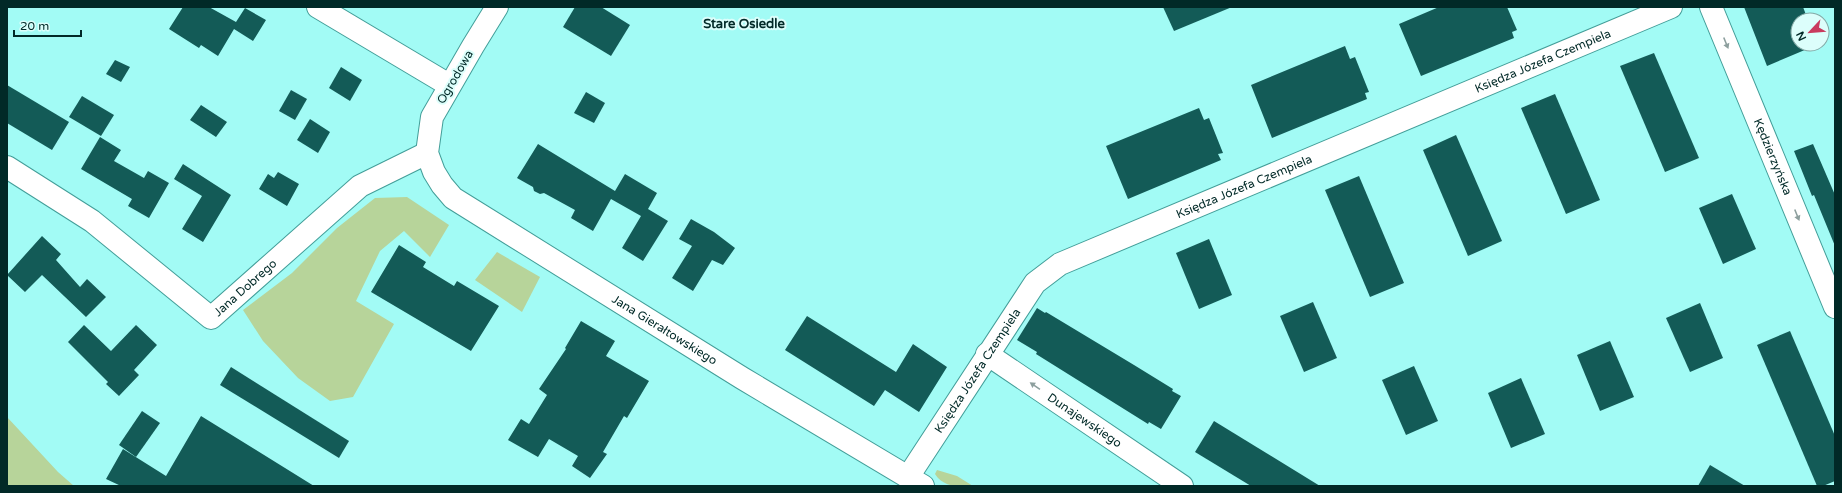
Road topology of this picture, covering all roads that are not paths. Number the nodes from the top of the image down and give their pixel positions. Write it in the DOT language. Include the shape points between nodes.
graph roads {
  1 [pos="318,7"];
  2 [pos="497,7"];
  3 [pos="1671,7"];
  4 [pos="1711,7"];
  5 [pos="449,85"];
  6 [pos="427,153"];
  7 [pos="7,167"];
  8 [pos="1835,307"];
  9 [pos="987,354"];
  10 [pos="1155,478"];
  11 [pos="915,481"];
  12 [pos="1182,486"];
  1 -- 5 [label="street"];
  2 -- 5 [label="street, Ogrodowa"];
  3 -- 9 [label="street, Księdza Józefa Czempiela" via="1060,264 1035,282"];
  4 -- 8 [label="street, Kędzierzyńska, one-way"];
  5 -- 6 [label="street, Ogrodowa" via="432,117"];
  6 -- 7 [label="street, Jana Dobrego" via="360,186 211,318 92,220"];
  6 -- 11 [label="street, Jana Gierałtowskiego" via="434,172 453,198 742,378"];
  10 -- 9 [label="street, Dunajewskiego, one-way"];
  9 -- 11 [label="street, Księdza Józefa Czempiela"];
  10 -- 12 [label="street, Dunajewskiego"];
}
